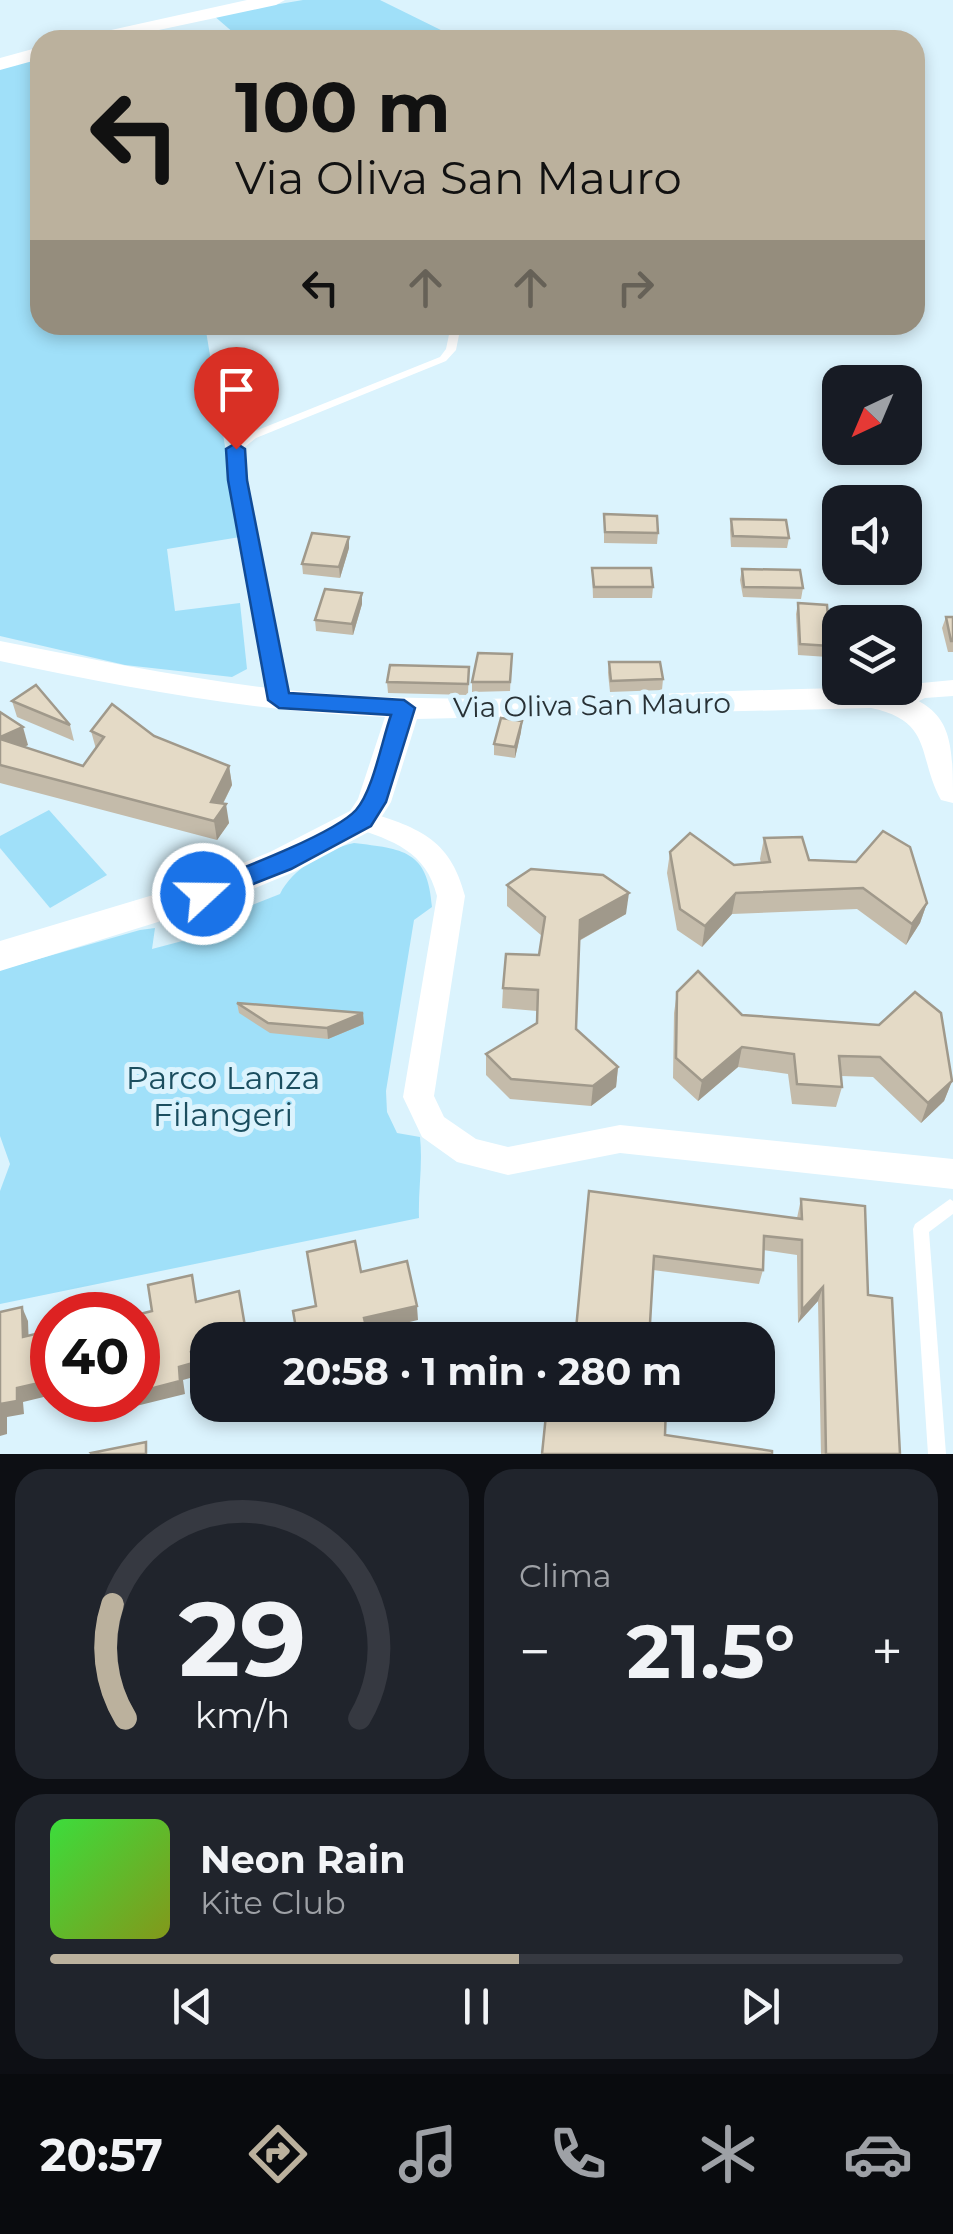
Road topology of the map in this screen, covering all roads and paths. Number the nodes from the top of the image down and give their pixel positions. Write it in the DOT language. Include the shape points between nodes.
graph roads {
  1 [pos="276,0"];
  2 [pos="130,30"];
  3 [pos="30,56"];
  4 [pos="0,64"];
  5 [pos="454,335"];
  6 [pos="0,651"];
  7 [pos="953,688"];
  8 [pos="922,690"];
  9 [pos="822,699"];
  10 [pos="279,700"];
  11 [pos="905,705"];
  12 [pos="404,708"];
  13 [pos="953,791"];
  14 [pos="362,820"];
  15 [pos="0,956"];
  16 [pos="950,1174"];
  17 [pos="952,1210"];
  18 [pos="937,1454"];
  1 -- 2 [label="street"];
  3 -- 4 [label="street"];
  5 -- 10 [label="lane" via="443,358 252,436 236,449"];
  6 -- 10 [label="street, Via Oliva San Mauro"];
  7 -- 8 [label="street"];
  9 -- 12 [label="street, Via Oliva San Mauro"];
  10 -- 12 [label="street, Via Oliva San Mauro"];
  11 -- 13 [label="street" via="934,730"];
  12 -- 14 [label="street"];
  14 -- 15 [label="street" via="235,882"];
  14 -- 16 [label="street" via="430,849 446,869 452,896 418,1097 433,1127 468,1152 508,1161 620,1139"];
  16 -- 17 [label="lane"];
  17 -- 18 [label="lane" via="921,1229"];
}
